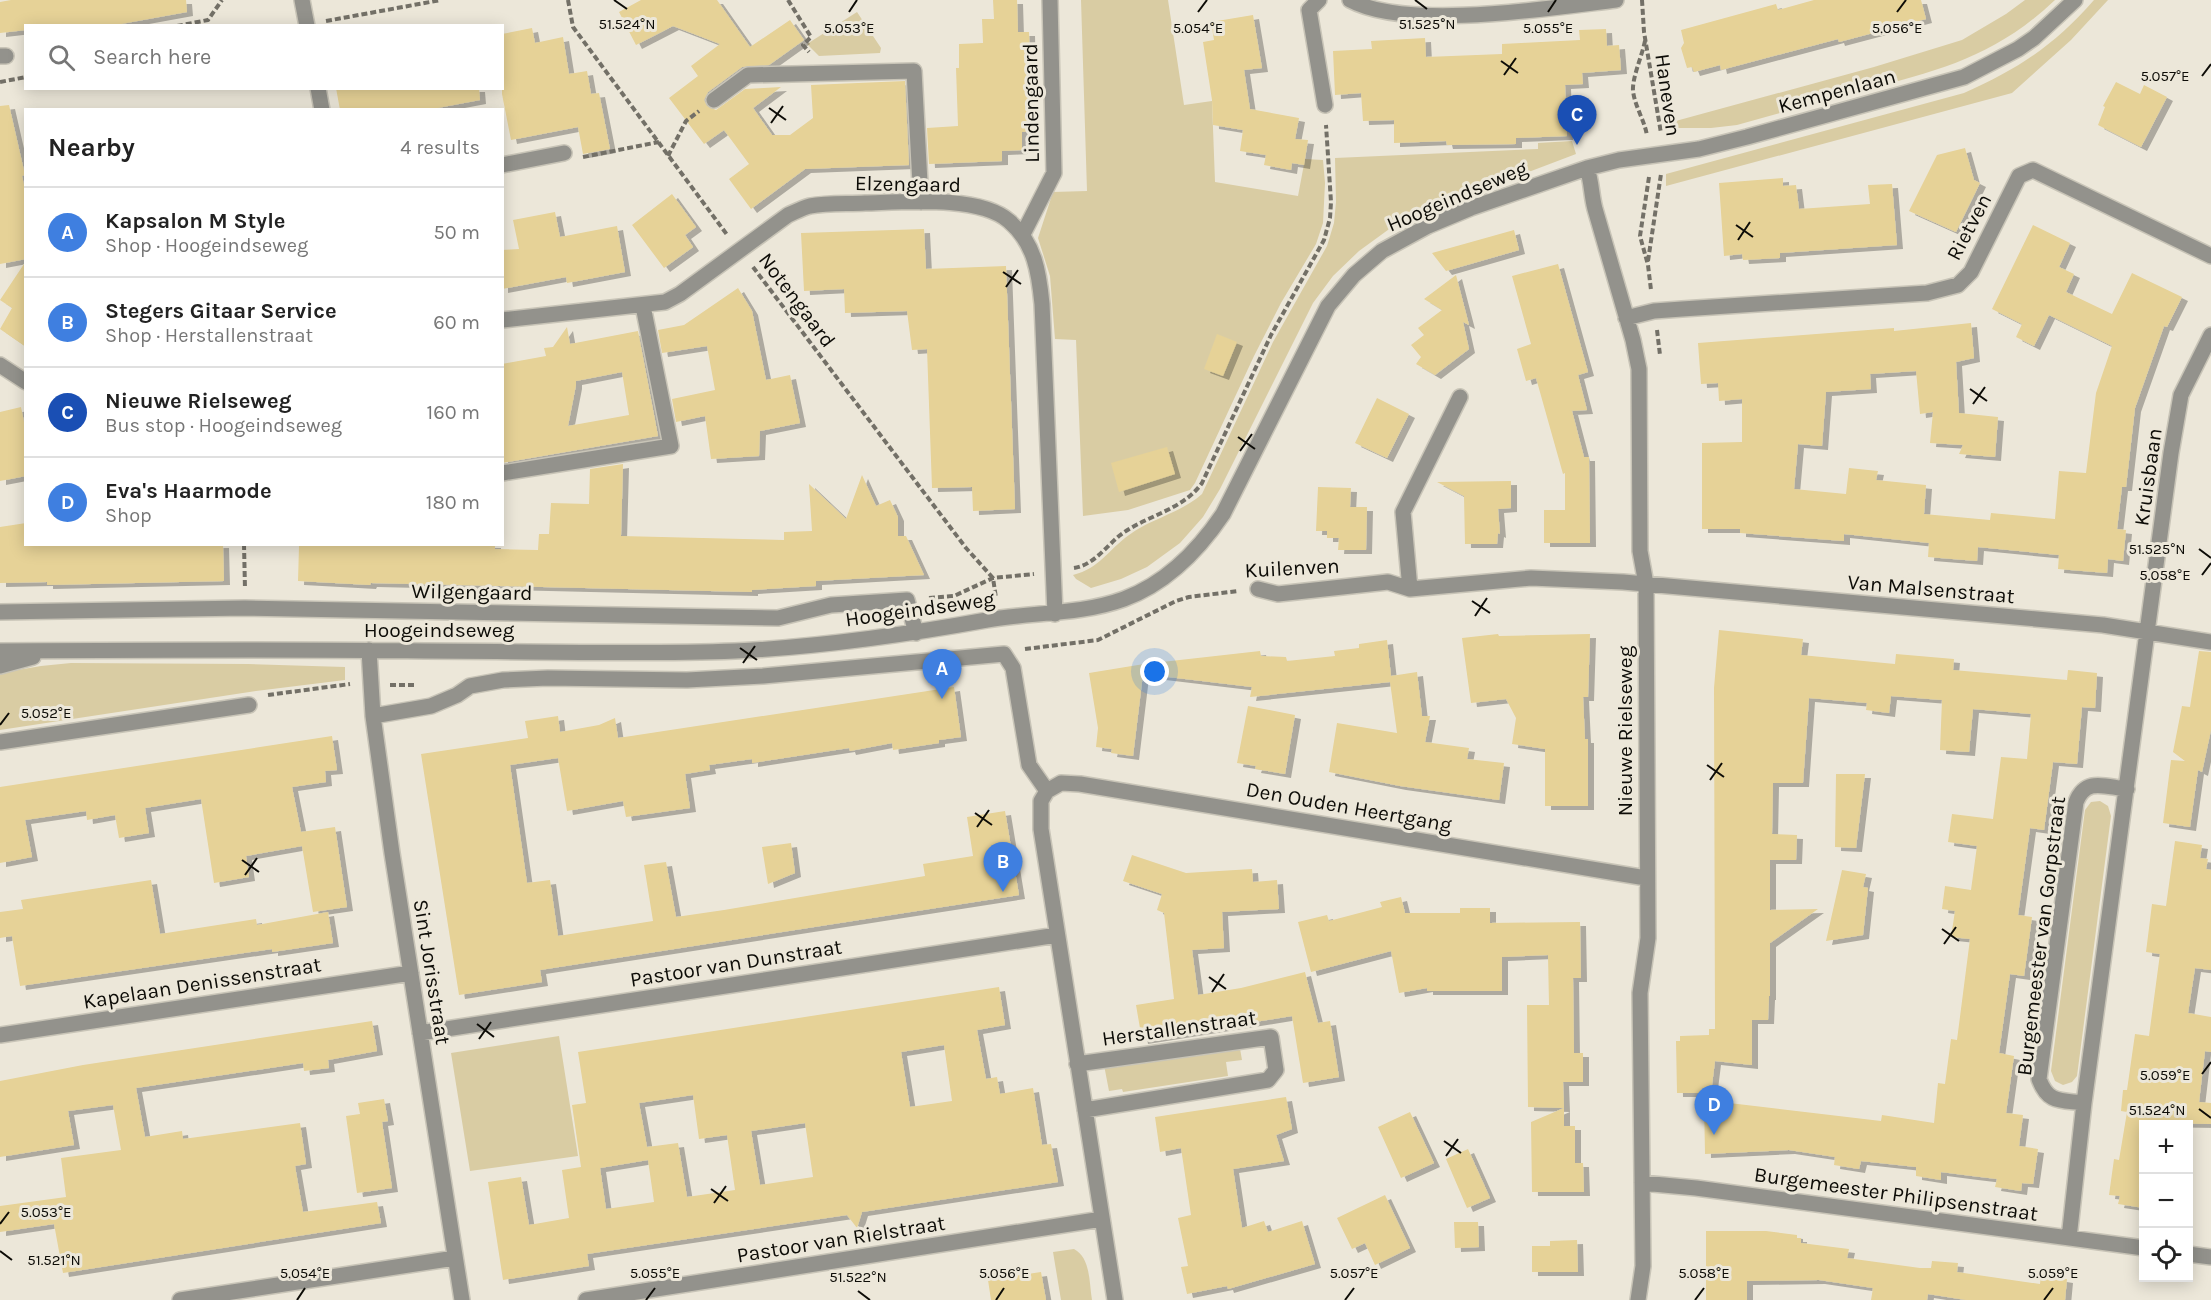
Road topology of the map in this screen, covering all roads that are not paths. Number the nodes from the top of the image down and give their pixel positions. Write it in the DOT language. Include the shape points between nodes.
graph roads {
  1 [pos="302,0"];
  2 [pos="1050,0"];
  3 [pos="1319,0"];
  4 [pos="1350,0"];
  5 [pos="1616,0"];
  6 [pos="2075,0"];
  7 [pos="307,24"];
  8 [pos="318,90"];
  9 [pos="714,100"];
  10 [pos="1324,105"];
  11 [pos="322,108"];
  12 [pos="564,153"];
  13 [pos="504,165"];
  14 [pos="1587,168"];
  15 [pos="921,202"];
  16 [pos="1023,234"];
  17 [pos="2211,256"];
  18 [pos="643,306"];
  19 [pos="1626,318"];
  20 [pos="504,320"];
  21 [pos="2211,335"];
  22 [pos="0,365"];
  23 [pos="24,381"];
  24 [pos="1460,397"];
  25 [pos="504,473"];
  26 [pos="1646,584"];
  27 [pos="1258,589"];
  28 [pos="1410,589"];
  29 [pos="0,612"];
  30 [pos="1055,614"];
  31 [pos="2149,632"];
  32 [pos="916,633"];
  33 [pos="2211,642"];
  34 [pos="369,650"];
  35 [pos="0,651"];
  36 [pos="56,651"];
  37 [pos="0,666"];
  38 [pos="249,705"];
  39 [pos="373,716"];
  40 [pos="0,742"];
  41 [pos="2127,789"];
  42 [pos="1047,790"];
  43 [pos="1646,878"];
  44 [pos="1057,934"];
  45 [pos="411,973"];
  46 [pos="420,1033"];
  47 [pos="0,1035"];
  48 [pos="1077,1064"];
  49 [pos="2084,1103"];
  50 [pos="1085,1110"];
  51 [pos="1642,1183"];
  52 [pos="1102,1219"];
  53 [pos="2069,1238"];
  54 [pos="2139,1247"];
  55 [pos="2193,1255"];
  56 [pos="455,1257"];
  57 [pos="2211,1257"];
  58 [pos="180,1300"];
  59 [pos="462,1300"];
  60 [pos="586,1300"];
  61 [pos="1114,1300"];
  62 [pos="1638,1300"];
  1 -- 7 [label="street"];
  2 -- 16 [label="street, Lindengaard" via="1054,172"];
  3 -- 10 [label="street" via="1309,10"];
  4 -- 5 [label="street" via="1391,13 1433,15 1485,14"];
  6 -- 14 [label="street, Kempenlaan" via="2018,50 1964,77 1699,149"];
  8 -- 11 [label="street"];
  9 -- 15 [label="street" via="748,75 914,71"];
  12 -- 13 [label="street"];
  14 -- 19 [label="street, Nieuwe Rielseweg"];
  14 -- 30 [label="street, Hoogeindseweg" via="1471,208 1382,250 1328,306 1210,534 1164,579 1124,598"];
  15 -- 16 [label="street, Elzengaard" via="987,210 1007,219"];
  15 -- 18 [label="street, Elzengaard" via="808,207 788,215 680,294"];
  16 -- 30 [label="street, Elzengaard" via="1035,258 1042,304"];
  17 -- 19 [label="street, Rietven" via="2033,170 2019,176 1971,272 1958,285 1927,293 1654,311"];
  18 -- 20 [label="street, Elzengaard"];
  18 -- 25 [label="street" via="671,446"];
  19 -- 26 [label="street, Nieuwe Rielseweg" via="1639,369 1640,551"];
  21 -- 31 [label="street, Kruisbaan" via="2181,395"];
  22 -- 23 [label="street"];
  24 -- 28 [label="street" via="1403,512"];
  26 -- 28 [label="street, Kuilenven" via="1531,578"];
  26 -- 31 [label="street, Van Malsenstraat"];
  26 -- 43 [label="street, Nieuwe Rielseweg"];
  27 -- 28 [label="street, Kuilenven" via="1278,594 1388,582"];
  29 -- 32 [label="street, Wilgengaard" via="245,608 778,618 831,605 907,600"];
  30 -- 32 [label="street, Hoogeindseweg" via="998,618"];
  31 -- 33 [label="street, Van Malsenstraat"];
  31 -- 41 [label="street"];
  32 -- 34 [label="street, Hoogeindseweg" via="738,651"];
  34 -- 36 [label="street, Hoogeindseweg"];
  34 -- 39 [label="street, Sint Jorisstraat"];
  35 -- 36 [label="street, Hoogeindseweg"];
  36 -- 37 [label="street, Hoogeindseweg"];
  38 -- 40 [label="street"];
  39 -- 42 [label="street" via="430,706 470,686 503,680 687,680 1004,654 1013,668 1029,765"];
  39 -- 45 [label="street, Sint Jorisstraat"];
  41 -- 49 [label="street"];
  41 -- 49 [label="street, Burgemeester van Gorpstraat" via="2091,785 2080,791 2075,814 2039,1079 2053,1099"];
  42 -- 43 [label="street, Den Ouden Heertgang" via="1061,783 1080,784"];
  42 -- 44 [label="street, Herstallenstraat" via="1040,816"];
  43 -- 51 [label="street, Nieuwe Rielseweg" via="1648,938 1640,993"];
  44 -- 46 [label="street, Pastoor van Dunstraat"];
  44 -- 48 [label="street, Herstallenstraat"];
  45 -- 46 [label="street, Sint Jorisstraat"];
  45 -- 47 [label="street, Kapelaan Denissenstraat"];
  46 -- 56 [label="street, Sint Jorisstraat"];
  48 -- 50 [label="street, Herstallenstraat"];
  48 -- 50 [label="street, Herstallenstraat" via="1271,1037 1276,1070 1268,1080"];
  49 -- 53 [label="street"];
  50 -- 52 [label="street, Herstallenstraat"];
  51 -- 53 [label="street, Burgemeester Philipsenstraat"];
  51 -- 62 [label="street, Nieuwe Rielseweg" via="1643,1266"];
  52 -- 60 [label="street, Pastoor van Rielstraat"];
  52 -- 61 [label="street, Herstallenstraat"];
  53 -- 54 [label="street, Burgemeester Philipsenstraat"];
  55 -- 57 [label="street"];
  56 -- 58 [label="street"];
  56 -- 59 [label="street, Sint Jorisstraat"];
}
